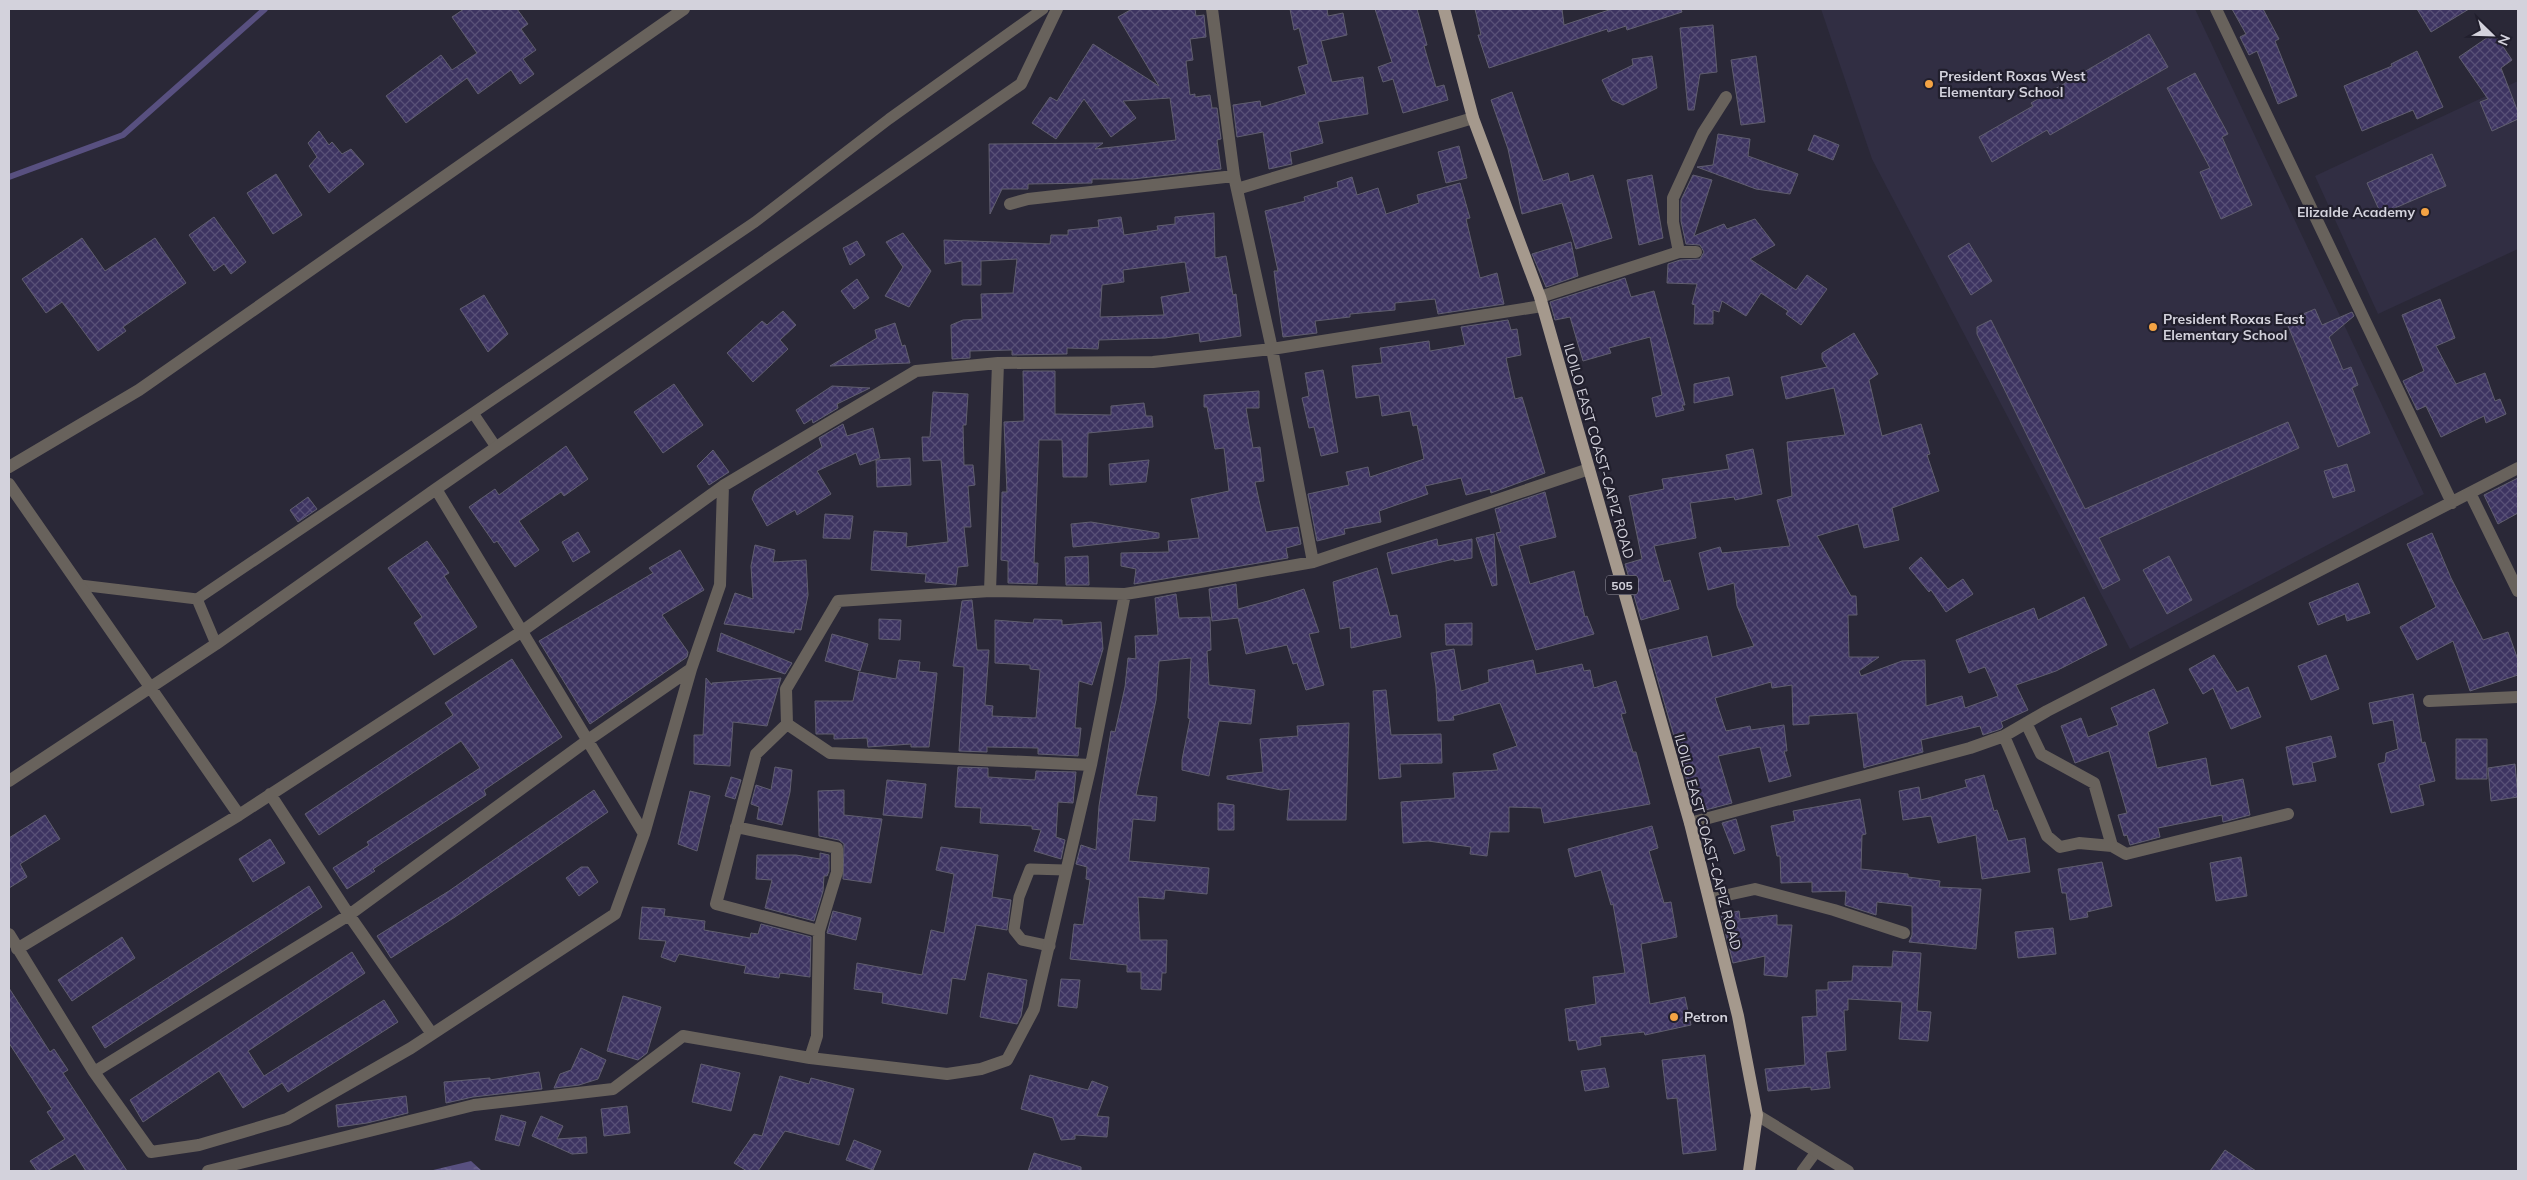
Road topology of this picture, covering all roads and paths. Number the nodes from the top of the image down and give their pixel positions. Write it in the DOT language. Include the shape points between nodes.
graph roads {
  1 [pos="684,9"];
  2 [pos="1043,9"];
  3 [pos="1057,9"];
  4 [pos="1212,9"];
  5 [pos="1444,9"];
  6 [pos="2216,9"];
  7 [pos="1726,97"];
  8 [pos="1473,118"];
  9 [pos="1236,182"];
  10 [pos="1010,204"];
  11 [pos="1679,252"];
  12 [pos="1696,252"];
  13 [pos="1541,302"];
  14 [pos="1272,349"];
  15 [pos="998,363"];
  16 [pos="473,413"];
  17 [pos="496,447"];
  18 [pos="9,467"];
  19 [pos="2518,468"];
  20 [pos="1589,469"];
  21 [pos="9,484"];
  22 [pos="723,486"];
  23 [pos="436,489"];
  24 [pos="2470,494"];
  25 [pos="2452,503"];
  26 [pos="1313,562"];
  27 [pos="80,586"];
  28 [pos="990,591"];
  29 [pos="2518,591"];
  30 [pos="1125,594"];
  31 [pos="197,599"];
  32 [pos="521,632"];
  33 [pos="216,644"];
  34 [pos="691,669"];
  35 [pos="150,688"];
  36 [pos="2518,698"];
  37 [pos="2429,701"];
  38 [pos="2026,723"];
  39 [pos="787,724"];
  40 [pos="2004,736"];
  41 [pos="588,740"];
  42 [pos="1091,765"];
  43 [pos="9,780"];
  44 [pos="270,794"];
  45 [pos="2288,814"];
  46 [pos="239,815"];
  47 [pos="1690,824"];
  48 [pos="736,827"];
  49 [pos="644,834"];
  50 [pos="2112,846"];
  51 [pos="1065,870"];
  52 [pos="1709,899"];
  53 [pos="349,915"];
  54 [pos="820,931"];
  55 [pos="1904,932"];
  56 [pos="9,934"];
  57 [pos="1050,946"];
  58 [pos="17,949"];
  59 [pos="432,1034"];
  60 [pos="810,1058"];
  61 [pos="94,1072"];
  62 [pos="1757,1115"];
  63 [pos="1816,1152"];
  64 [pos="208,1171"];
  65 [pos="1749,1171"];
  66 [pos="1802,1171"];
  67 [pos="1848,1171"];
  1 -- 18 [label="street" via="138,390"];
  2 -- 16 [label="lane" via="889,118 755,222"];
  3 -- 17 [label="street" via="1021,84"];
  4 -- 9 [label="street"];
  5 -- 8 [label="main road, ILOILO EAST COAST-CAPIZ ROAD / 505"];
  6 -- 25 [label="street"];
  7 -- 11 [label="street" via="1702,133 1673,198 1673,222"];
  8 -- 9 [label="street"];
  8 -- 13 [label="main road, ILOILO EAST COAST-CAPIZ ROAD / 505"];
  9 -- 10 [label="street" via="1028,199"];
  9 -- 14 [label="street"];
  11 -- 12 [label="street"];
  11 -- 13 [label="street"];
  13 -- 14 [label="street"];
  13 -- 20 [label="main road, ILOILO EAST COAST-CAPIZ ROAD / 505"];
  14 -- 15 [label="street" via="1153,362"];
  14 -- 26 [label="street"];
  15 -- 22 [label="street" via="916,371"];
  15 -- 28 [label="street"];
  16 -- 17 [label="lane"];
  16 -- 31 [label="lane"];
  17 -- 23 [label="street"];
  19 -- 24 [label="street"];
  20 -- 26 [label="street"];
  20 -- 47 [label="main road, ILOILO EAST COAST-CAPIZ ROAD / 505"];
  21 -- 27 [label="street"];
  22 -- 32 [label="street"];
  22 -- 34 [label="street" via="720,585"];
  23 -- 32 [label="street"];
  23 -- 33 [label="street"];
  24 -- 25 [label="street"];
  24 -- 29 [label="street"];
  25 -- 38 [label="street"];
  26 -- 30 [label="street"];
  27 -- 31 [label="lane"];
  27 -- 35 [label="street"];
  28 -- 30 [label="street"];
  28 -- 39 [label="street" via="838,601 786,689"];
  30 -- 42 [label="street"];
  31 -- 33 [label="lane"];
  32 -- 41 [label="street"];
  32 -- 44 [label="street"];
  33 -- 35 [label="street"];
  34 -- 41 [label="street"];
  34 -- 49 [label="street"];
  35 -- 43 [label="street"];
  35 -- 46 [label="street"];
  36 -- 37 [label="street"];
  38 -- 40 [label="street"];
  38 -- 50 [label="street" via="2042,754 2094,783"];
  39 -- 42 [label="street" via="830,753"];
  39 -- 48 [label="street" via="756,754"];
  40 -- 47 [label="street"];
  40 -- 50 [label="street" via="2047,836 2060,848 2079,843"];
  41 -- 49 [label="street"];
  41 -- 53 [label="street"];
  42 -- 51 [label="street"];
  44 -- 46 [label="street"];
  44 -- 53 [label="street"];
  45 -- 50 [label="street" via="2126,854"];
  46 -- 58 [label="street"];
  47 -- 52 [label="main road, ILOILO EAST COAST-CAPIZ ROAD / 505"];
  48 -- 54 [label="street" via="716,904"];
  48 -- 54 [label="street" via="837,848 837,872"];
  49 -- 59 [label="street" via="615,914"];
  51 -- 57 [label="street"];
  51 -- 57 [label="lane" via="1030,869 1019,897 1014,930 1022,940"];
  52 -- 55 [label="street" via="1755,889"];
  52 -- 62 [label="main road, ILOILO EAST COAST-CAPIZ ROAD / 505" via="1738,1016"];
  53 -- 59 [label="street"];
  53 -- 61 [label="street"];
  54 -- 60 [label="street" via="817,1036"];
  56 -- 58 [label="street"];
  57 -- 60 [label="street" via="1034,1009 1007,1060 981,1069 947,1074"];
  58 -- 61 [label="street"];
  59 -- 61 [label="street" via="287,1119 200,1145 151,1152"];
  60 -- 64 [label="street" via="683,1036 613,1089 474,1105"];
  62 -- 63 [label="street"];
  62 -- 65 [label="main road, ILOILO EAST COAST-CAPIZ ROAD / 505"];
  63 -- 66 [label="lane"];
  63 -- 67 [label="street"];
}
